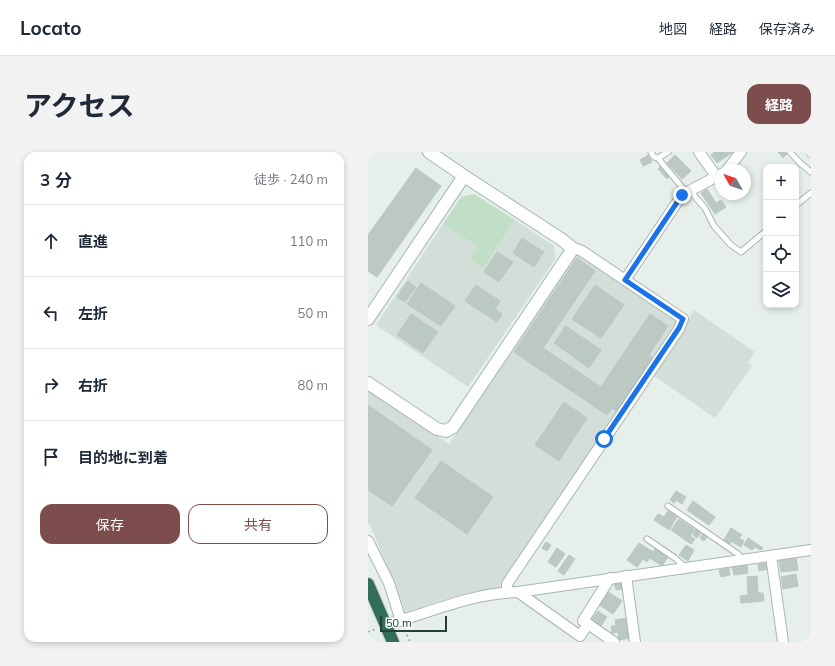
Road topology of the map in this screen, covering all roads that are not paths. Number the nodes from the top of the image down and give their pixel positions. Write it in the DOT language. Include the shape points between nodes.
graph roads {
  1 [pos="430,152"];
  2 [pos="651,152"];
  3 [pos="668,152"];
  4 [pos="699,152"];
  5 [pos="741,152"];
  6 [pos="790,152"];
  7 [pos="658,158"];
  8 [pos="732,164"];
  9 [pos="715,170"];
  10 [pos="811,172"];
  11 [pos="464,176"];
  12 [pos="715,177"];
  13 [pos="688,192"];
  14 [pos="811,192"];
  15 [pos="799,202"];
  16 [pos="763,234"];
  17 [pos="571,247"];
  18 [pos="625,280"];
  19 [pos="368,319"];
  20 [pos="368,383"];
  21 [pos="668,506"];
  22 [pos="647,539"];
  23 [pos="368,541"];
  24 [pos="811,550"];
  25 [pos="771,556"];
  26 [pos="743,560"];
  27 [pos="686,568"];
  28 [pos="626,576"];
  29 [pos="610,578"];
  30 [pos="368,584"];
  31 [pos="507,592"];
  32 [pos="518,592"];
  33 [pos="401,621"];
  34 [pos="588,624"];
  35 [pos="385,625"];
  36 [pos="393,642"];
  37 [pos="614,642"];
  38 [pos="635,642"];
  39 [pos="783,642"];
  1 -- 11 [label="street"];
  2 -- 7 [label="lane"];
  3 -- 7 [label="lane"];
  4 -- 9 [label="street"];
  5 -- 8 [label="street"];
  6 -- 10 [label="lane"];
  7 -- 13 [label="lane"];
  11 -- 17 [label="street"];
  11 -- 19 [label="street"];
  12 -- 13 [label="street"];
  13 -- 16 [label="lane" via="705,208 714,226 741,252"];
  13 -- 18 [label="street" via="678,199"];
  14 -- 15 [label="lane"];
  17 -- 18 [label="street" via="582,251"];
  17 -- 20 [label="street" via="570,253 462,414 446,432 437,429"];
  18 -- 31 [label="street" via="683,319 507,584"];
  21 -- 26 [label="lane"];
  22 -- 27 [label="lane"];
  23 -- 33 [label="street" via="389,583"];
  24 -- 25 [label="street"];
  25 -- 26 [label="street"];
  25 -- 39 [label="street"];
  26 -- 27 [label="street"];
  27 -- 28 [label="street"];
  28 -- 29 [label="street"];
  28 -- 38 [label="street"];
  29 -- 32 [label="street"];
  29 -- 34 [label="street" via="583,621"];
  30 -- 35 [label="highway"];
  31 -- 32 [label="street"];
  31 -- 33 [label="street" via="463,600"];
  32 -- 34 [label="street" via="580,636"];
  33 -- 35 [label="street"];
  34 -- 37 [label="street"];
  35 -- 36 [label="highway"];
}
